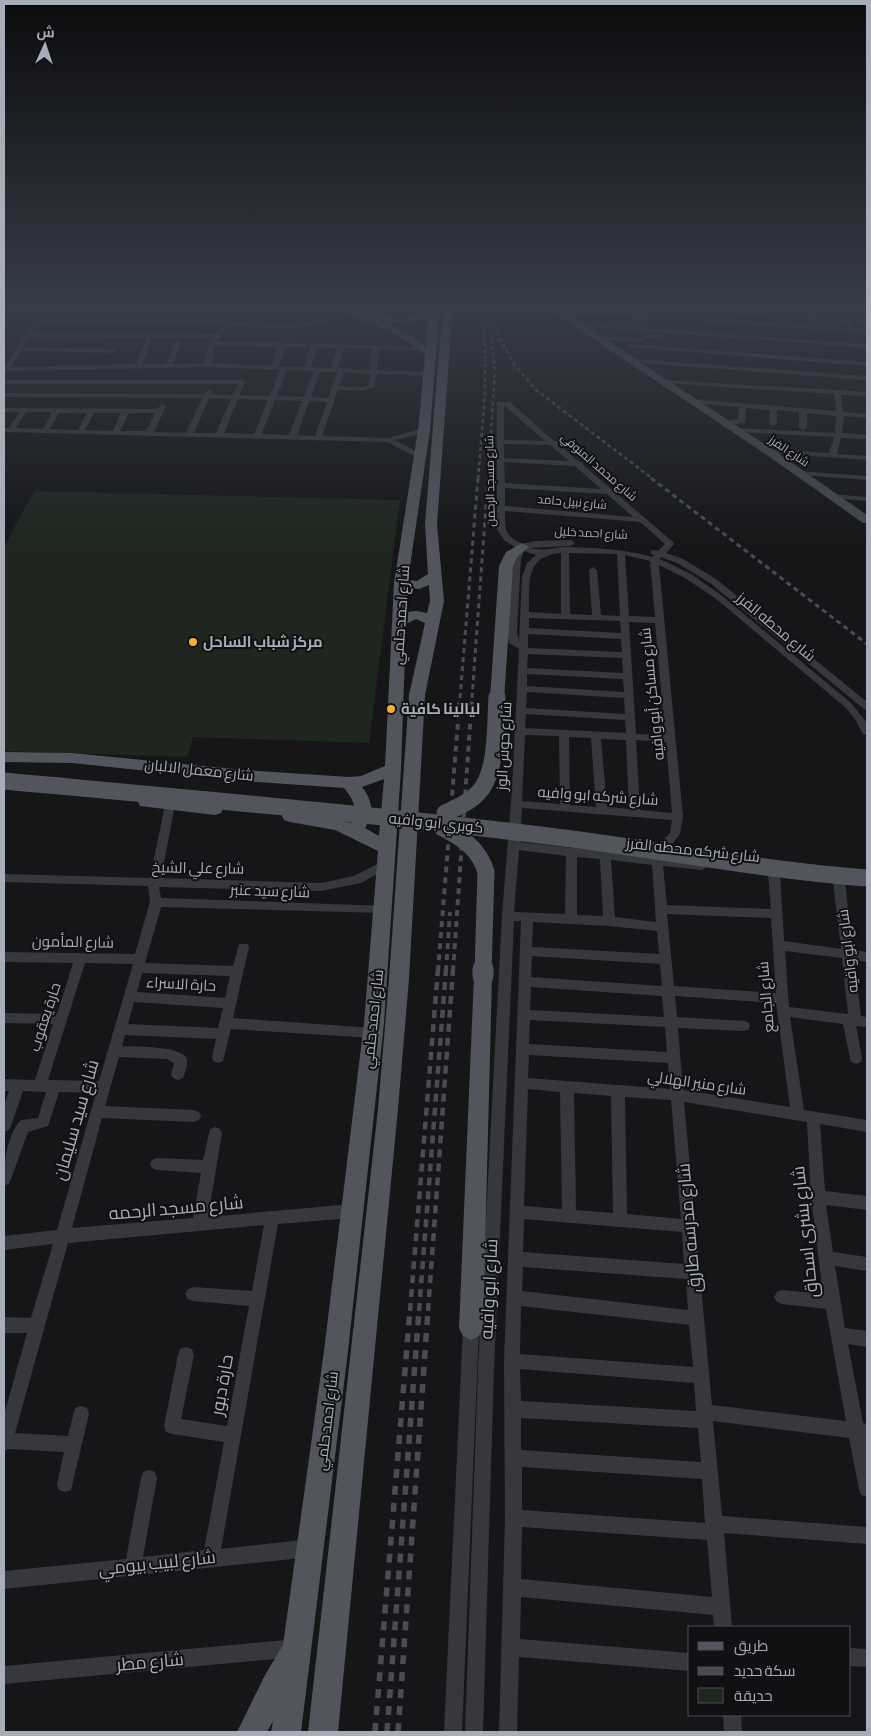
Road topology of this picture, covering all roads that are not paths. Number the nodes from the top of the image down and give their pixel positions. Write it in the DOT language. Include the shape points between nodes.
graph roads {
  1 [pos="98,385"];
  2 [pos="212,385"];
  3 [pos="242,385"];
  4 [pos="278,385"];
  5 [pos="312,385"];
  6 [pos="335,385"];
  7 [pos="370,385"];
  8 [pos="426,385"];
  9 [pos="438,385"];
  10 [pos="669,385"];
  11 [pos="704,385"];
  12 [pos="335,388"];
  13 [pos="867,394"];
  14 [pos="4,395"];
  15 [pos="838,395"];
  16 [pos="93,396"];
  17 [pos="207,396"];
  18 [pos="237,397"];
  19 [pos="273,398"];
  20 [pos="306,399"];
  21 [pos="331,400"];
  22 [pos="867,400"];
  23 [pos="693,401"];
  24 [pos="500,405"];
  25 [pos="742,405"];
  26 [pos="774,408"];
  27 [pos="4,410"];
  28 [pos="24,410"];
  29 [pos="57,410"];
  30 [pos="89,410"];
  31 [pos="803,410"];
  32 [pos="126,411"];
  33 [pos="841,414"];
  34 [pos="867,416"];
  35 [pos="725,423"];
  36 [pos="773,424"];
  37 [pos="803,428"];
  38 [pos="424,430"];
  39 [pos="736,430"];
  40 [pos="8,431"];
  41 [pos="45,432"];
  42 [pos="80,432"];
  43 [pos="115,433"];
  44 [pos="150,434"];
  45 [pos="189,435"];
  46 [pos="839,435"];
  47 [pos="219,436"];
  48 [pos="258,437"];
  49 [pos="867,437"];
  50 [pos="292,438"];
  51 [pos="318,438"];
  52 [pos="388,440"];
  53 [pos="500,442"];
  54 [pos="555,443"];
  55 [pos="768,451"];
  56 [pos="421,456"];
  57 [pos="832,456"];
  58 [pos="867,458"];
  59 [pos="501,460"];
  60 [pos="580,464"];
  61 [pos="800,473"];
  62 [pos="867,478"];
  63 [pos="501,485"];
  64 [pos="610,492"];
  65 [pos="834,496"];
  66 [pos="867,499"];
  67 [pos="500,508"];
  68 [pos="642,520"];
  69 [pos="867,520"];
  70 [pos="522,547"];
  71 [pos="565,550"];
  72 [pos="621,553"];
  73 [pos="543,554"];
  74 [pos="656,557"];
  75 [pos="593,570"];
  76 [pos="435,576"];
  77 [pos="401,583"];
  78 [pos="524,614"];
  79 [pos="566,616"];
  80 [pos="596,618"];
  81 [pos="625,619"];
  82 [pos="659,620"];
  83 [pos="434,622"];
  84 [pos="400,623"];
  85 [pos="524,631"];
  86 [pos="775,632"];
  87 [pos="626,636"];
  88 [pos="766,636"];
  89 [pos="523,651"];
  90 [pos="627,655"];
  91 [pos="522,671"];
  92 [pos="628,676"];
  93 [pos="522,689"];
  94 [pos="628,695"];
  95 [pos="867,707"];
  96 [pos="521,711"];
  97 [pos="629,717"];
  98 [pos="520,732"];
  99 [pos="867,732"];
  100 [pos="564,734"];
  101 [pos="596,736"];
  102 [pos="629,738"];
  103 [pos="672,739"];
  104 [pos="4,757"];
  105 [pos="393,769"];
  106 [pos="9,777"];
  107 [pos="349,783"];
  108 [pos="4,787"];
  109 [pos="166,800"];
  110 [pos="516,804"];
  111 [pos="565,808"];
  112 [pos="602,811"];
  113 [pos="634,813"];
  114 [pos="678,817"];
  115 [pos="439,818"];
  116 [pos="356,829"];
  117 [pos="515,846"];
  118 [pos="572,852"];
  119 [pos="605,855"];
  120 [pos="387,856"];
  121 [pos="657,861"];
  122 [pos="867,867"];
  123 [pos="774,874"];
  124 [pos="4,878"];
  125 [pos="867,878"];
  126 [pos="154,882"];
  127 [pos="839,882"];
  128 [pos="867,885"];
  129 [pos="156,902"];
  130 [pos="661,909"];
  131 [pos="383,910"];
  132 [pos="776,914"];
  133 [pos="508,916"];
  134 [pos="526,918"];
  135 [pos="571,920"];
  136 [pos="609,921"];
  137 [pos="662,927"];
  138 [pos="778,945"];
  139 [pos="243,947"];
  140 [pos="525,951"];
  141 [pos="849,954"];
  142 [pos="4,957"];
  143 [pos="867,957"];
  144 [pos="80,958"];
  145 [pos="665,959"];
  146 [pos="140,964"];
  147 [pos="237,971"];
  148 [pos="524,982"];
  149 [pos="669,989"];
  150 [pos="130,997"];
  151 [pos="782,998"];
  152 [pos="230,1003"];
  153 [pos="783,1011"];
  154 [pos="524,1015"];
  155 [pos="4,1018"];
  156 [pos="61,1019"];
  157 [pos="857,1021"];
  158 [pos="671,1022"];
  159 [pos="744,1026"];
  160 [pos="121,1029"];
  161 [pos="224,1029"];
  162 [pos="373,1032"];
  163 [pos="523,1049"];
  164 [pos="115,1051"];
  165 [pos="218,1057"];
  166 [pos="674,1058"];
  167 [pos="856,1058"];
  168 [pos="178,1074"];
  169 [pos="522,1083"];
  170 [pos="4,1085"];
  171 [pos="18,1085"];
  172 [pos="40,1085"];
  173 [pos="54,1086"];
  174 [pos="568,1086"];
  175 [pos="105,1087"];
  176 [pos="618,1090"];
  177 [pos="678,1095"];
  178 [pos="98,1112"];
  179 [pos="798,1115"];
  180 [pos="194,1116"];
  181 [pos="814,1117"];
  182 [pos="4,1126"];
  183 [pos="867,1126"];
  184 [pos="215,1133"];
  185 [pos="157,1164"];
  186 [pos="209,1167"];
  187 [pos="4,1179"];
  188 [pos="818,1197"];
  189 [pos="867,1203"];
  190 [pos="352,1211"];
  191 [pos="518,1212"];
  192 [pos="569,1216"];
  193 [pos="272,1219"];
  194 [pos="620,1220"];
  195 [pos="199,1225"];
  196 [pos="688,1226"];
  197 [pos="62,1236"];
  198 [pos="4,1243"];
  199 [pos="826,1258"];
  200 [pos="515,1259"];
  201 [pos="867,1264"];
  202 [pos="693,1272"];
  203 [pos="193,1294"];
  204 [pos="782,1297"];
  205 [pos="514,1298"];
  206 [pos="257,1299"];
  207 [pos="832,1302"];
  208 [pos="696,1318"];
  209 [pos="4,1325"];
  210 [pos="37,1326"];
  211 [pos="471,1328"];
  212 [pos="838,1335"];
  213 [pos="867,1339"];
  214 [pos="186,1355"];
  215 [pos="512,1360"];
  216 [pos="701,1376"];
  217 [pos="512,1409"];
  218 [pos="81,1414"];
  219 [pos="705,1416"];
  220 [pos="6,1423"];
  221 [pos="862,1432"];
  222 [pos="233,1435"];
  223 [pos="4,1442"];
  224 [pos="74,1444"];
  225 [pos="514,1458"];
  226 [pos="709,1471"];
  227 [pos="149,1478"];
  228 [pos="65,1484"];
  229 [pos="867,1489"];
  230 [pos="514,1518"];
  231 [pos="714,1528"];
  232 [pos="867,1536"];
  233 [pos="311,1548"];
  234 [pos="211,1558"];
  235 [pos="133,1566"];
  236 [pos="4,1580"];
  237 [pos="512,1587"];
  238 [pos="721,1607"];
  239 [pos="723,1626"];
  240 [pos="511,1647"];
  241 [pos="297,1648"];
  242 [pos="851,1657"];
  243 [pos="867,1658"];
  244 [pos="688,1662"];
  245 [pos="4,1675"];
  246 [pos="732,1716"];
  247 [pos="252,1732"];
  248 [pos="286,1732"];
  249 [pos="323,1732"];
  250 [pos="453,1732"];
  251 [pos="474,1732"];
  252 [pos="508,1732"];
  253 [pos="733,1732"];
  1 -- 16 [label="street"];
  2 -- 17 [label="street"];
  3 -- 18 [label="street"];
  4 -- 19 [label="street"];
  5 -- 20 [label="street"];
  6 -- 12 [label="street"];
  7 -- 12 [label="street"];
  8 -- 38 [label="main road, شارع احمد حلمي"];
  9 -- 76 [label="main road, شارع احمد حلمي" via="431,524"];
  10 -- 23 [label="street, شارع الفرز"];
  11 -- 15 [label="street"];
  12 -- 21 [label="street"];
  13 -- 15 [label="street"];
  14 -- 16 [label="street"];
  15 -- 22 [label="street"];
  15 -- 33 [label="street"];
  16 -- 17 [label="street"];
  16 -- 30 [label="street"];
  17 -- 18 [label="street"];
  17 -- 45 [label="street"];
  18 -- 19 [label="street"];
  18 -- 47 [label="street"];
  19 -- 20 [label="street"];
  19 -- 48 [label="street"];
  20 -- 21 [label="street"];
  20 -- 50 [label="street"];
  21 -- 51 [label="street"];
  23 -- 25 [label="street"];
  23 -- 35 [label="street, شارع الفرز"];
  24 -- 53 [label="street, شارع مسجد الرحمن"];
  24 -- 54 [label="street, شارع محمد المنوفي" via="508,404"];
  25 -- 26 [label="street"];
  25 -- 35 [label="street" via="742,421"];
  26 -- 31 [label="street"];
  26 -- 36 [label="street"];
  27 -- 28 [label="street"];
  28 -- 29 [label="street"];
  28 -- 40 [label="street"];
  29 -- 30 [label="street"];
  29 -- 41 [label="street"];
  30 -- 32 [label="street"];
  30 -- 42 [label="street"];
  31 -- 33 [label="street"];
  31 -- 37 [label="street"];
  32 -- 43 [label="street"];
  32 -- 44 [label="street" via="161,408"];
  33 -- 34 [label="street"];
  33 -- 46 [label="street"];
  35 -- 39 [label="street, شارع الفرز"];
  38 -- 52 [label="street"];
  38 -- 56 [label="main road, شارع احمد حلمي"];
  39 -- 46 [label="street"];
  39 -- 55 [label="street, شارع الفرز"];
  40 -- 41 [label="street"];
  41 -- 42 [label="street"];
  42 -- 43 [label="street"];
  43 -- 44 [label="street"];
  44 -- 45 [label="street"];
  45 -- 47 [label="street"];
  46 -- 49 [label="street"];
  46 -- 57 [label="street"];
  47 -- 48 [label="street"];
  48 -- 50 [label="street"];
  50 -- 51 [label="street"];
  51 -- 52 [label="street"];
  52 -- 56 [label="street"];
  53 -- 54 [label="street"];
  53 -- 59 [label="street, شارع مسجد الرحمن"];
  54 -- 60 [label="street, شارع محمد المنوفي"];
  55 -- 57 [label="street"];
  55 -- 61 [label="street, شارع الفرز"];
  56 -- 77 [label="main road, شارع احمد حلمي"];
  57 -- 58 [label="street"];
  59 -- 60 [label="street"];
  59 -- 63 [label="street, شارع مسجد الرحمن"];
  60 -- 64 [label="street, شارع محمد المنوفي"];
  61 -- 62 [label="street"];
  61 -- 65 [label="street, شارع الفرز"];
  63 -- 64 [label="street"];
  63 -- 67 [label="street, شارع مسجد الرحمن"];
  64 -- 68 [label="street, شارع محمد المنوفي"];
  65 -- 66 [label="street"];
  65 -- 69 [label="street, شارع الفرز"];
  67 -- 68 [label="street, شارع نبيل حامد"];
  67 -- 70 [label="street, شارع مسجد الرحمن" via="503,534"];
  68 -- 74 [label="street, شارع محمد المنوفي" via="669,541 669,546"];
  70 -- 73 [label="street, شارع مسجد الرحمن"];
  70 -- 74 [label="street, شارع احمد خليل" via="553,543 611,544"];
  70 -- 89 [label="street" via="517,558 512,637"];
  70 -- 115 [label="main road, bridge" via="511,555 506,566 491,773 486,786 476,797"];
  71 -- 72 [label="street, شارع احمد خليل"];
  71 -- 73 [label="street, شارع احمد خليل"];
  71 -- 79 [label="street"];
  72 -- 74 [label="street, شارع احمد خليل"];
  72 -- 81 [label="street"];
  73 -- 78 [label="street, شارع حوش الوز" via="534,559 527,571"];
  74 -- 82 [label="street, شارع مساكن أبو وافيه"];
  74 -- 86 [label="street, شارع محطه الفرز" via="694,568"];
  74 -- 88 [label="street, شارع محطه الفرز" via="698,581"];
  75 -- 80 [label="street"];
  76 -- 77 [label="main road" via="418,585"];
  76 -- 83 [label="main road, شارع احمد حلمي" via="438,590"];
  77 -- 84 [label="main road, شارع احمد حلمي"];
  78 -- 79 [label="street"];
  78 -- 85 [label="street, شارع حوش الوز"];
  79 -- 80 [label="street"];
  80 -- 81 [label="street"];
  81 -- 82 [label="street"];
  81 -- 87 [label="street"];
  82 -- 103 [label="street, شارع مساكن أبو وافيه"];
  83 -- 84 [label="main road" via="416,615 408,616"];
  83 -- 249 [label="main road, شارع احمد حلمي" via="417,694 399,979"];
  84 -- 105 [label="main road, شارع احمد حلمي"];
  85 -- 87 [label="street"];
  85 -- 89 [label="street, شارع حوش الوز"];
  86 -- 88 [label="street"];
  86 -- 95 [label="street, شارع محطه الفرز"];
  87 -- 90 [label="street"];
  88 -- 99 [label="street, شارع محطه الفرز" via="855,711"];
  89 -- 90 [label="street"];
  89 -- 91 [label="street, شارع حوش الوز"];
  90 -- 92 [label="street"];
  91 -- 92 [label="street"];
  91 -- 93 [label="street, شارع حوش الوز"];
  92 -- 94 [label="street"];
  93 -- 94 [label="street"];
  93 -- 96 [label="street, شارع حوش الوز"];
  94 -- 97 [label="street"];
  96 -- 97 [label="street"];
  96 -- 98 [label="street, شارع حوش الوز"];
  97 -- 102 [label="street"];
  98 -- 100 [label="street"];
  98 -- 110 [label="street, شارع حوش الوز"];
  100 -- 101 [label="street"];
  100 -- 111 [label="street"];
  101 -- 102 [label="street"];
  101 -- 112 [label="street"];
  102 -- 103 [label="street"];
  102 -- 113 [label="street"];
  103 -- 114 [label="street, شارع مساكن أبو وافيه"];
  104 -- 107 [label="main road, شارع معمل الالبان" via="68,757"];
  105 -- 107 [label="main road, شارع معمل الالبان" via="364,781"];
  105 -- 120 [label="main road, شارع احمد حلمي"];
  106 -- 109 [label="main road, كوبري ابو وافيه, bridge"];
  106 -- 115 [label="main road, كوبري ابو وافيه"];
  107 -- 116 [label="main road" via="363,800 365,809"];
  108 -- 109 [label="main road"];
  108 -- 109 [label="main road, bridge"];
  109 -- 115 [label="main road, كوبري ابو وافيه, bridge"];
  109 -- 116 [label="main road" via="307,817"];
  109 -- 126 [label="street, شارع سيد سليمان"];
  110 -- 111 [label="street, شارع شركه ابو وافيه"];
  110 -- 117 [label="street, شارع حوش الوز"];
  111 -- 112 [label="street, شارع شركه ابو وافيه"];
  112 -- 113 [label="street, شارع شركه ابو وافيه"];
  113 -- 114 [label="street, شارع شركه ابو وافيه"];
  114 -- 121 [label="street, شارع مساكن أبو وافيه" via="675,834 663,847"];
  115 -- 122 [label="main road, كوبري ابو وافيه" via="558,825 783,860"];
  115 -- 125 [label="main road, كوبري ابو وافيه, bridge" via="806,873"];
  115 -- 211 [label="main road, bridge" via="478,853 486,872"];
  116 -- 120 [label="main road"];
  117 -- 118 [label="street, شارع شركه محطه الفرز"];
  117 -- 133 [label="street, شارع ابو وافيه"];
  118 -- 119 [label="street, شارع شركه محطه الفرز"];
  118 -- 135 [label="street"];
  119 -- 121 [label="street, شارع شركه محطه الفرز"];
  119 -- 136 [label="street"];
  120 -- 126 [label="street, شارع علي الشيخ" via="357,880 321,887"];
  120 -- 131 [label="main road, شارع احمد حلمي"];
  121 -- 123 [label="street, شارع شركه محطه الفرز"];
  121 -- 130 [label="street, شارع مدرسه طارق"];
  123 -- 127 [label="street, شارع شركه محطه الفرز"];
  123 -- 132 [label="street, شارع الجامع"];
  124 -- 126 [label="street, شارع علي الشيخ"];
  126 -- 129 [label="street, شارع سيد سليمان"];
  127 -- 128 [label="street, شارع شركه محطه الفرز"];
  127 -- 141 [label="street, شارع ابو وافيه"];
  129 -- 131 [label="street, شارع سيد عنبر"];
  129 -- 146 [label="street, شارع سيد سليمان"];
  130 -- 132 [label="street"];
  130 -- 137 [label="street, شارع مدرسه طارق"];
  131 -- 162 [label="main road, شارع احمد حلمي"];
  132 -- 138 [label="street, شارع الجامع"];
  133 -- 134 [label="street"];
  133 -- 251 [label="street, شارع ابو وافيه" via="486,1368"];
  134 -- 135 [label="street"];
  134 -- 140 [label="street, شارع ابو وافيه"];
  135 -- 136 [label="street"];
  136 -- 137 [label="street"];
  137 -- 145 [label="street, شارع مدرسه طارق"];
  138 -- 141 [label="street"];
  138 -- 151 [label="street, شارع الجامع"];
  139 -- 147 [label="street"];
  140 -- 145 [label="street"];
  140 -- 148 [label="street, شارع ابو وافيه"];
  141 -- 143 [label="street"];
  141 -- 157 [label="street, شارع ابو وافيه"];
  142 -- 144 [label="street, شارع المأمون"];
  144 -- 146 [label="street, شارع المأمون"];
  144 -- 156 [label="street, حارة يعقوب"];
  145 -- 149 [label="street, شارع مدرسه طارق"];
  146 -- 147 [label="street, شارع المأمون"];
  146 -- 150 [label="street, شارع سيد سليمان"];
  147 -- 152 [label="street"];
  148 -- 149 [label="street"];
  148 -- 154 [label="street, شارع ابو وافيه"];
  149 -- 151 [label="street"];
  149 -- 158 [label="street, شارع مدرسه طارق"];
  150 -- 152 [label="street, حارة الاسراء"];
  150 -- 160 [label="street, شارع سيد سليمان"];
  151 -- 153 [label="street, شارع الجامع"];
  152 -- 161 [label="street"];
  153 -- 157 [label="street"];
  153 -- 179 [label="street, شارع الجامع"];
  154 -- 158 [label="street"];
  154 -- 163 [label="street, شارع ابو وافيه"];
  155 -- 156 [label="street"];
  156 -- 172 [label="street, حارة يعقوب"];
  157 -- 167 [label="street, شارع ابو وافيه"];
  158 -- 159 [label="street"];
  158 -- 166 [label="street, شارع مدرسه طارق"];
  160 -- 161 [label="street"];
  160 -- 164 [label="street, شارع سيد سليمان"];
  161 -- 162 [label="street"];
  161 -- 165 [label="street"];
  162 -- 190 [label="main road, شارع احمد حلمي"];
  163 -- 166 [label="street"];
  163 -- 169 [label="street, شارع ابو وافيه"];
  164 -- 168 [label="street" via="172,1054 181,1060"];
  164 -- 175 [label="street, شارع سيد سليمان"];
  166 -- 177 [label="street, شارع مدرسه طارق"];
  169 -- 174 [label="street, شارع منير الهلالي"];
  169 -- 191 [label="street, شارع ابو وافيه"];
  170 -- 171 [label="street"];
  171 -- 172 [label="street"];
  171 -- 182 [label="street"];
  172 -- 173 [label="street"];
  173 -- 175 [label="street"];
  173 -- 187 [label="street" via="43,1122 26,1124 22,1128"];
  174 -- 176 [label="street, شارع منير الهلالي"];
  174 -- 192 [label="street"];
  175 -- 178 [label="street, شارع سيد سليمان"];
  176 -- 177 [label="street, شارع منير الهلالي"];
  176 -- 194 [label="street"];
  177 -- 179 [label="street, شارع منير الهلالي"];
  177 -- 196 [label="street, شارع مدرسه طارق"];
  178 -- 180 [label="street"];
  178 -- 197 [label="street, شارع سيد سليمان"];
  179 -- 181 [label="street, شارع منير الهلالي"];
  181 -- 183 [label="street, شارع منير الهلالي"];
  181 -- 188 [label="street, شارع بشرى اسحاق"];
  184 -- 186 [label="street"];
  185 -- 186 [label="street"];
  186 -- 195 [label="street"];
  188 -- 189 [label="street"];
  188 -- 199 [label="street, شارع بشرى اسحاق"];
  190 -- 193 [label="street, شارع مسجد الرحمه"];
  190 -- 233 [label="main road, شارع احمد حلمي"];
  191 -- 192 [label="street"];
  191 -- 200 [label="street, شارع ابو وافيه"];
  192 -- 194 [label="street"];
  193 -- 195 [label="street, شارع مسجد الرحمه"];
  193 -- 206 [label="street, حارة دبور"];
  194 -- 196 [label="street"];
  195 -- 197 [label="street, شارع مسجد الرحمه"];
  196 -- 202 [label="street, شارع مدرسه طارق"];
  197 -- 198 [label="street, شارع مسجد الرحمه"];
  197 -- 210 [label="street, شارع سيد سليمان"];
  199 -- 201 [label="street"];
  199 -- 207 [label="street, شارع بشرى اسحاق"];
  200 -- 202 [label="street"];
  200 -- 205 [label="street, شارع ابو وافيه"];
  202 -- 208 [label="street, شارع مدرسه طارق"];
  203 -- 206 [label="street"];
  204 -- 207 [label="street"];
  205 -- 208 [label="street"];
  205 -- 215 [label="street, شارع ابو وافيه"];
  206 -- 222 [label="street, حارة دبور"];
  207 -- 212 [label="street, شارع بشرى اسحاق"];
  208 -- 216 [label="street, شارع مدرسه طارق"];
  209 -- 210 [label="street"];
  210 -- 220 [label="street, شارع سيد سليمان"];
  211 -- 250 [label="street, شارع ابو وافيه"];
  212 -- 213 [label="street"];
  212 -- 221 [label="street, شارع بشرى اسحاق"];
  214 -- 222 [label="street" via="172,1426"];
  215 -- 216 [label="street"];
  215 -- 217 [label="street, شارع ابو وافيه"];
  216 -- 219 [label="street, شارع مدرسه طارق"];
  217 -- 219 [label="street"];
  217 -- 225 [label="street, شارع ابو وافيه"];
  218 -- 224 [label="street"];
  219 -- 221 [label="street"];
  219 -- 226 [label="street, شارع مدرسه طارق"];
  220 -- 223 [label="street, شارع سيد سليمان"];
  221 -- 229 [label="street, شارع بشرى اسحاق"];
  222 -- 234 [label="street, حارة دبور"];
  223 -- 224 [label="street"];
  224 -- 228 [label="street"];
  225 -- 226 [label="street"];
  225 -- 230 [label="street, شارع ابو وافيه"];
  226 -- 231 [label="street, شارع مدرسه طارق"];
  227 -- 235 [label="street"];
  230 -- 231 [label="street"];
  230 -- 237 [label="street, شارع ابو وافيه"];
  231 -- 232 [label="street"];
  231 -- 238 [label="street, شارع مدرسه طارق"];
  233 -- 234 [label="street, شارع لبيب بيومي"];
  233 -- 241 [label="main road, شارع احمد حلمي"];
  234 -- 235 [label="street, شارع لبيب بيومي"];
  235 -- 236 [label="street, شارع لبيب بيومي"];
  237 -- 238 [label="street"];
  237 -- 240 [label="street, شارع ابو وافيه"];
  238 -- 239 [label="street, شارع مدرسه طارق"];
  240 -- 244 [label="street"];
  240 -- 252 [label="street, شارع ابو وافيه"];
  241 -- 245 [label="street, شارع مطر"];
  241 -- 247 [label="main road"];
  241 -- 248 [label="main road, شارع احمد حلمي"];
  242 -- 243 [label="street"];
  246 -- 253 [label="street"];
}
